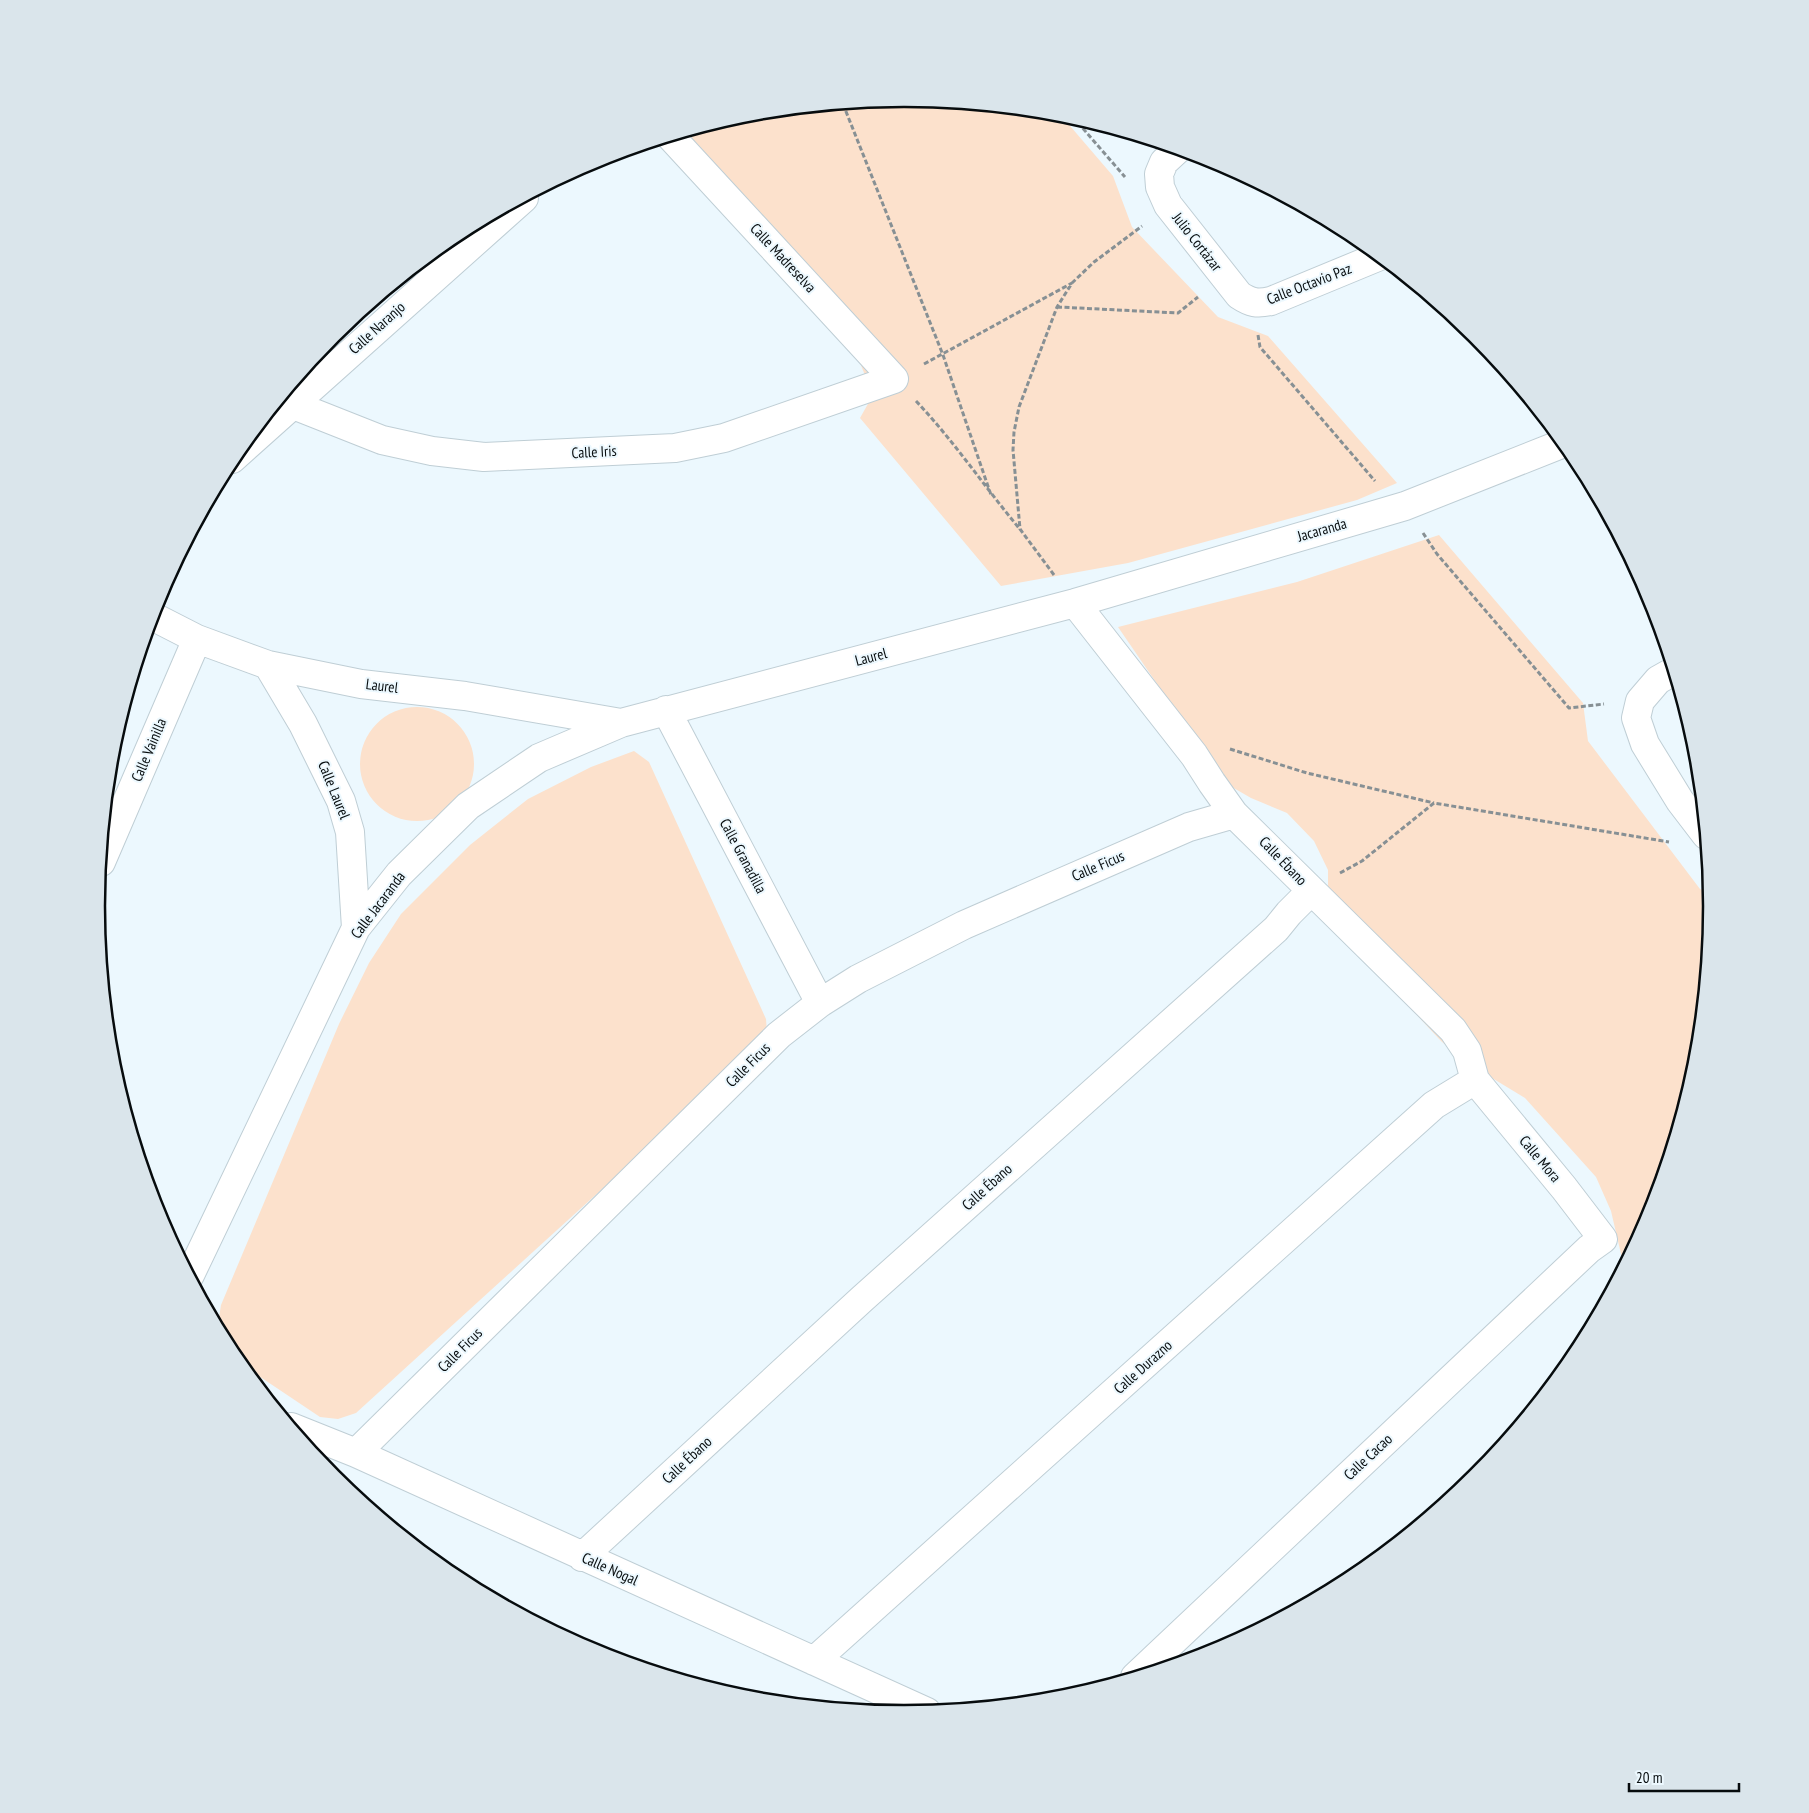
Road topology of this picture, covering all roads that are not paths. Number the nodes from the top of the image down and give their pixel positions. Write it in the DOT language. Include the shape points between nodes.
graph roads {
  1 [pos="675,141"];
  2 [pos="1173,154"];
  3 [pos="508,213"];
  4 [pos="1373,259"];
  5 [pos="1238,291"];
  6 [pos="894,379"];
  7 [pos="292,404"];
  8 [pos="261,432"];
  9 [pos="1557,446"];
  10 [pos="1075,603"];
  11 [pos="159,619"];
  12 [pos="197,638"];
  13 [pos="268,665"];
  14 [pos="1669,674"];
  15 [pos="666,710"];
  16 [pos="621,723"];
  17 [pos="1234,814"];
  18 [pos="1699,826"];
  19 [pos="108,846"];
  20 [pos="1311,891"];
  21 [pos="356,928"];
  22 [pos="820,1003"];
  23 [pos="1475,1080"];
  24 [pos="1603,1239"];
  25 [pos="193,1270"];
  26 [pos="300,1431"];
  27 [pos="356,1453"];
  28 [pos="582,1557"];
  29 [pos="814,1661"];
  30 [pos="1143,1669"];
  31 [pos="913,1706"];
  1 -- 6 [label="street, Calle Madreselva"];
  2 -- 5 [label="street, Julio Cortázar" via="1164,162 1162,189"];
  3 -- 7 [label="street, Calle Naranjo"];
  4 -- 5 [label="street, Calle Octavio Paz" via="1271,301 1261,303"];
  6 -- 7 [label="street, Calle Iris" via="724,438 675,448 493,456 432,451 382,440"];
  7 -- 8 [label="street, Calle Naranjo"];
  9 -- 10 [label="street, Jacaranda" via="1405,506"];
  10 -- 15 [label="street, Laurel"];
  10 -- 17 [label="street, Calle Ébano" via="1194,755"];
  11 -- 12 [label="street, Laurel"];
  12 -- 13 [label="street, Laurel"];
  12 -- 19 [label="street, Calle Vainilla"];
  13 -- 16 [label="street, Laurel" via="361,684 464,696"];
  13 -- 21 [label="street, Calle Laurel" via="303,724 341,801 350,832"];
  14 -- 18 [label="street" via="1658,680 1640,701 1636,718 1645,744"];
  15 -- 16 [label="street, Calle Jacaranda"];
  15 -- 22 [label="street, Calle Granadilla"];
  16 -- 21 [label="street, Calle Jacaranda" via="539,758 468,806 399,874"];
  17 -- 20 [label="street, Calle Ébano"];
  17 -- 22 [label="street, Calle Ficus" via="1189,827 964,924 858,979"];
  20 -- 23 [label="street" via="1453,1030 1467,1051"];
  20 -- 28 [label="street, Calle Ébano" via="1276,929 862,1299"];
  21 -- 25 [label="street, Calle Jacaranda"];
  22 -- 27 [label="street, Calle Ficus" via="778,1035"];
  23 -- 24 [label="street, Calle Mora"];
  23 -- 29 [label="street, Calle Durazno" via="1434,1105"];
  24 -- 30 [label="street, Calle Cacao"];
  26 -- 27 [label="street, Calle Nogal"];
  27 -- 28 [label="street, Calle Nogal"];
  28 -- 29 [label="street, Calle Nogal"];
  29 -- 31 [label="street, Calle Nogal"];
}
